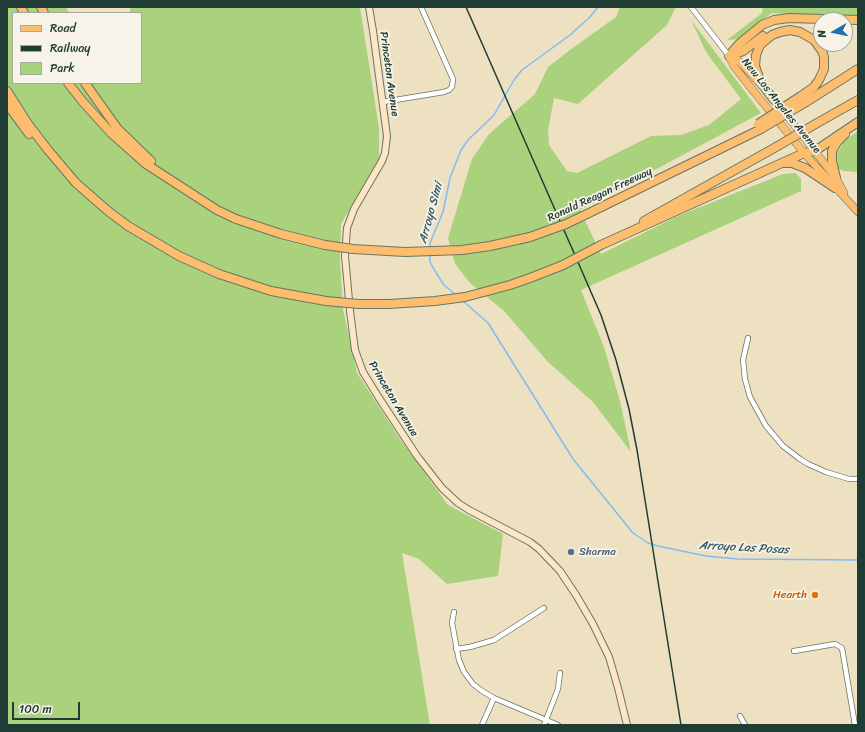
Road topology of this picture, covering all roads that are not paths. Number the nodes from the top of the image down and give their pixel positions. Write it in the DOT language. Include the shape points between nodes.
graph roads {
  1 [pos="369,7"];
  2 [pos="421,7"];
  3 [pos="691,7"];
  4 [pos="858,20"];
  5 [pos="780,32"];
  6 [pos="729,56"];
  7 [pos="858,70"];
  8 [pos="69,84"];
  9 [pos="86,84"];
  10 [pos="7,91"];
  11 [pos="804,99"];
  12 [pos="774,100"];
  13 [pos="858,100"];
  14 [pos="383,102"];
  15 [pos="7,104"];
  16 [pos="858,123"];
  17 [pos="814,151"];
  18 [pos="804,153"];
  19 [pos="783,163"];
  20 [pos="162,174"];
  21 [pos="836,178"];
  22 [pos="76,183"];
  23 [pos="835,188"];
  24 [pos="851,204"];
  25 [pos="858,212"];
  26 [pos="601,245"];
  27 [pos="748,338"];
  28 [pos="858,480"];
  29 [pos="544,608"];
  30 [pos="454,612"];
  31 [pos="456,649"];
  32 [pos="794,651"];
  33 [pos="560,673"];
  34 [pos="494,698"];
  35 [pos="740,716"];
  36 [pos="546,719"];
  37 [pos="482,725"];
  38 [pos="544,725"];
  39 [pos="558,725"];
  40 [pos="627,725"];
  41 [pos="745,725"];
  42 [pos="855,725"];
  1 -- 14 [label="street, Princeton Avenue"];
  2 -- 14 [label="street" via="454,79 452,87 444,92"];
  3 -- 6 [label="street"];
  4 -- 6 [label="highway" via="774,20 750,34"];
  5 -- 6 [label="highway" via="765,34 743,51"];
  5 -- 11 [label="highway" via="800,32 814,40 822,51 824,69"];
  5 -- 12 [label="highway" via="760,45 755,66 761,83"];
  6 -- 12 [label="main road, New Los Angeles Avenue" via="739,61"];
  6 -- 18 [label="main road, New Los Angeles Avenue" via="733,65"];
  7 -- 11 [label="highway"];
  8 -- 20 [label="highway, Ronald Reagan Freeway" via="111,133 146,164"];
  9 -- 20 [label="highway" via="117,128"];
  10 -- 22 [label="highway" via="28,124"];
  11 -- 20 [label="highway, Ronald Reagan Freeway, bridge" via="712,153 566,224 530,237 462,250 405,252 353,249 281,234 217,210"];
  12 -- 17 [label="main road, New Los Angeles Avenue"];
  13 -- 26 [label="highway, bridge"];
  14 -- 40 [label="street, Princeton Avenue" via="387,136 385,153 379,168 354,209 345,240 350,311 358,361 416,456 442,488 469,510 530,542 560,571 590,618 609,657"];
  15 -- 22 [label="highway" via="56,165"];
  16 -- 17 [label="highway"];
  16 -- 21 [label="highway" via="837,142 832,151"];
  17 -- 18 [label="highway"];
  17 -- 21 [label="main road, New Los Angeles Avenue"];
  18 -- 19 [label="highway"];
  18 -- 23 [label="main road, New Los Angeles Avenue"];
  19 -- 23 [label="highway" via="805,168"];
  19 -- 26 [label="highway"];
  21 -- 24 [label="main road, New Los Angeles Avenue"];
  22 -- 26 [label="highway, bridge" via="128,226 192,263 271,291 326,301 389,304 465,297 530,278 563,265"];
  23 -- 24 [label="main road, New Los Angeles Avenue"];
  24 -- 25 [label="main road, New Los Angeles Avenue"];
  27 -- 28 [label="street" via="743,360 746,388 769,431 783,446 808,464 826,472"];
  29 -- 31 [label="street" via="494,640"];
  30 -- 31 [label="street" via="452,623"];
  31 -- 34 [label="street" via="466,675 473,684"];
  32 -- 42 [label="street" via="835,644 842,648"];
  33 -- 36 [label="street" via="558,689"];
  34 -- 36 [label="street"];
  34 -- 37 [label="street"];
  35 -- 41 [label="street"];
  36 -- 38 [label="street"];
  36 -- 39 [label="street"];
}
